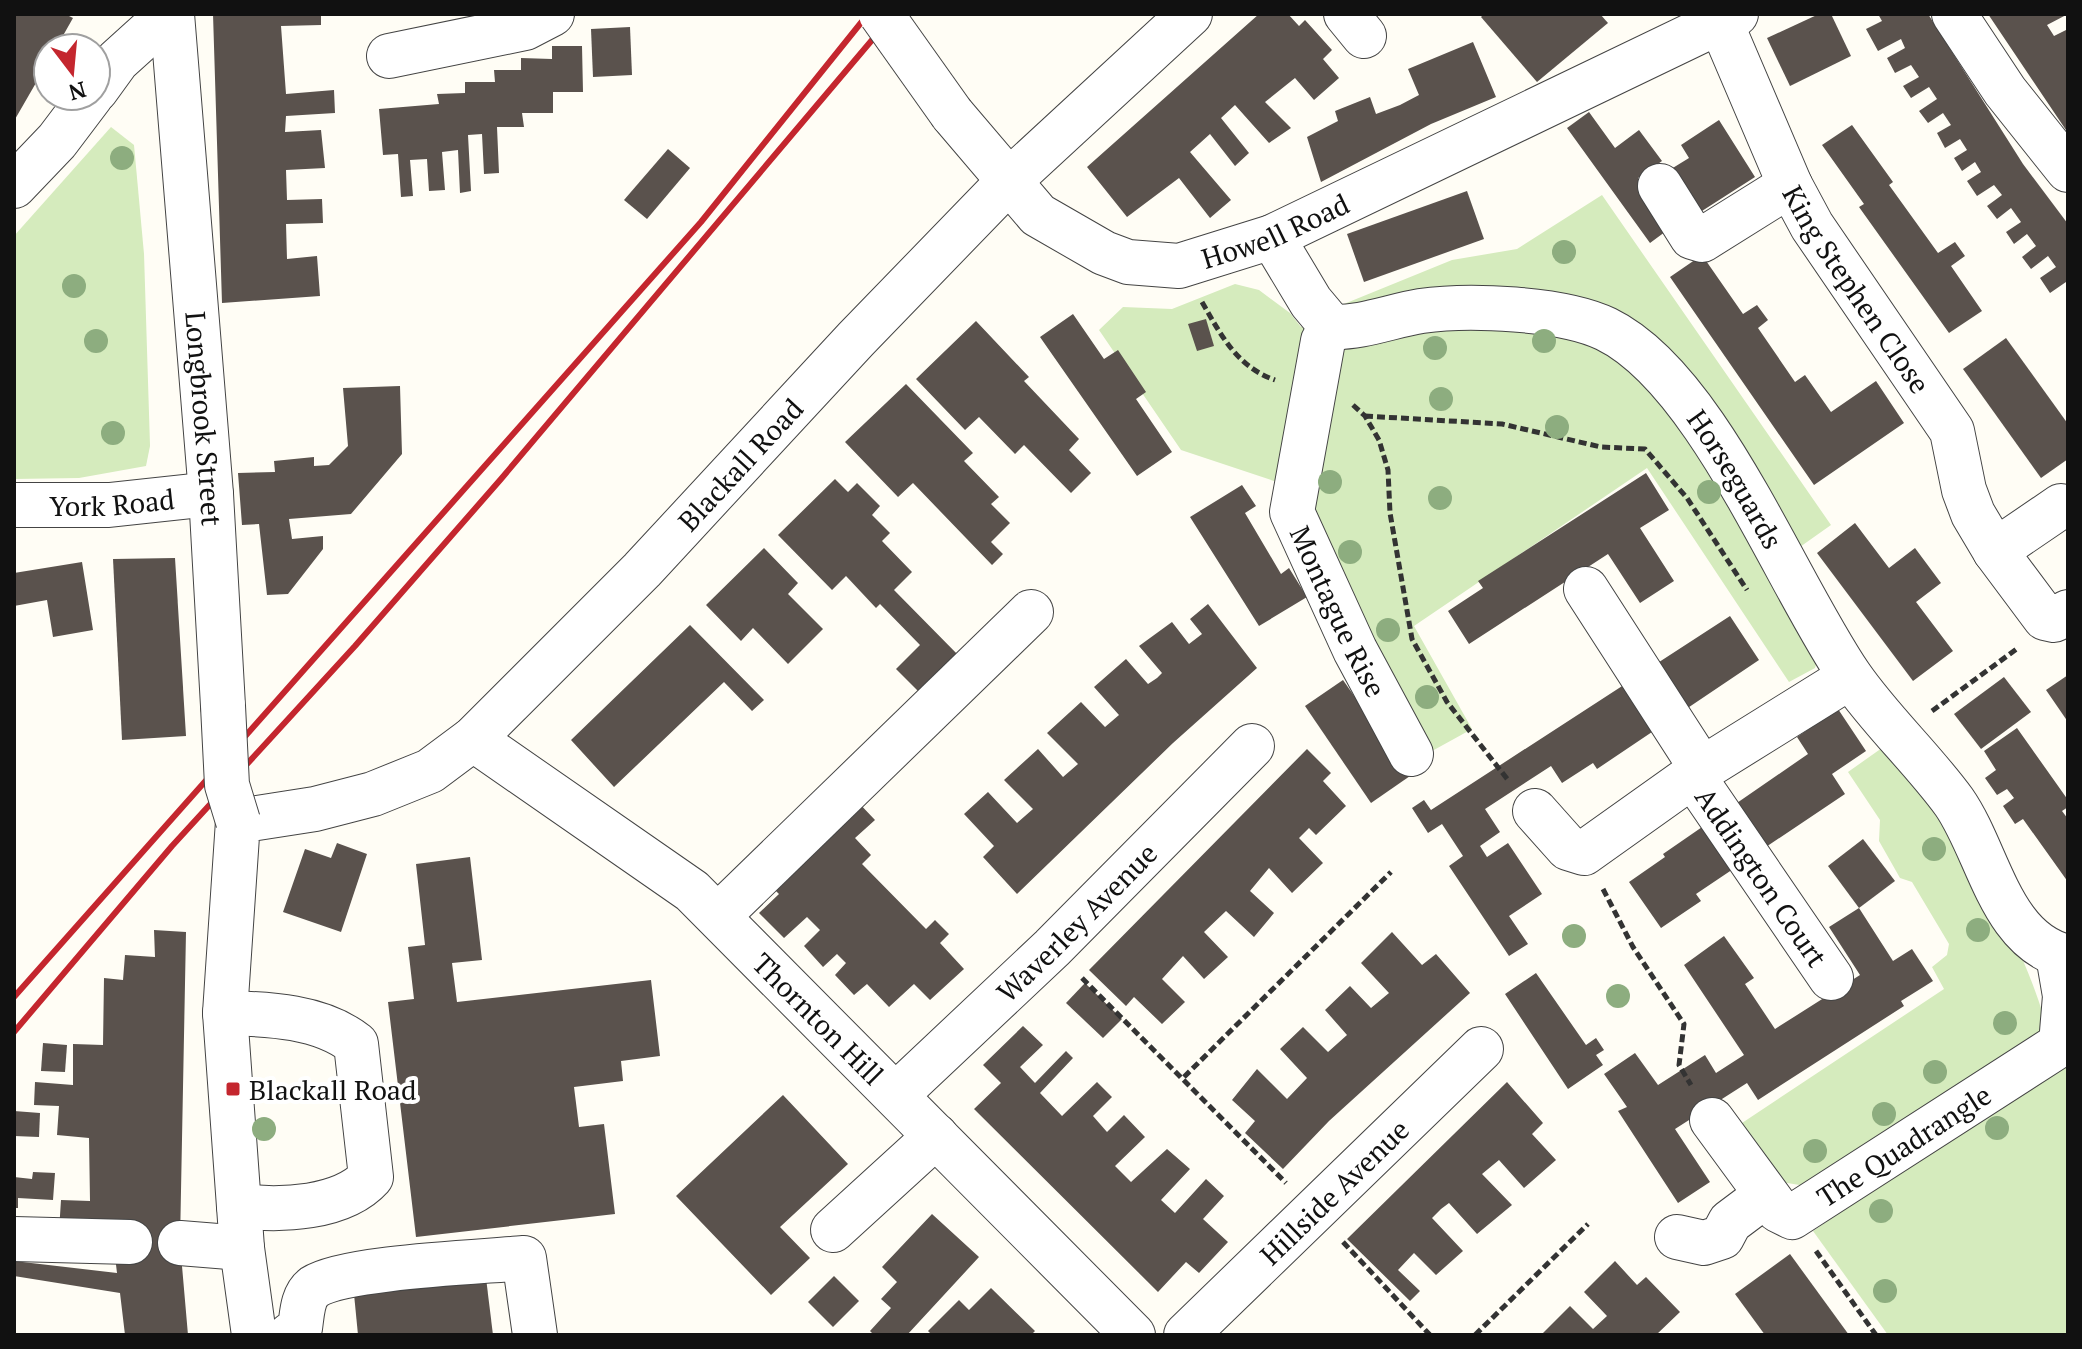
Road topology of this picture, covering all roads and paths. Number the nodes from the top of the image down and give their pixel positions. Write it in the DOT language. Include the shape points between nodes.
graph roads {
  1 [pos="170,14"];
  2 [pos="552,14"];
  3 [pos="881,14"];
  4 [pos="1190,14"];
  5 [pos="1954,14"];
  6 [pos="1728,18"];
  7 [pos="389,56"];
  8 [pos="112,68"];
  9 [pos="79,112"];
  10 [pos="2068,170"];
  11 [pos="1008,182"];
  12 [pos="1790,185"];
  13 [pos="14,186"];
  14 [pos="1660,186"];
  15 [pos="1272,237"];
  16 [pos="1179,266"];
  17 [pos="1332,327"];
  18 [pos="1315,381"];
  19 [pos="1365,416"];
  20 [pos="211,494"];
  21 [pos="14,505"];
  22 [pos="2061,506"];
  23 [pos="1995,551"];
  24 [pos="1586,589"];
  25 [pos="1756,603"];
  26 [pos="1031,612"];
  27 [pos="2057,615"];
  28 [pos="1850,677"];
  29 [pos="1899,735"];
  30 [pos="473,739"];
  31 [pos="1252,746"];
  32 [pos="1411,754"];
  33 [pos="1697,773"];
  34 [pos="1535,811"];
  35 [pos="238,821"];
  36 [pos="1584,853"];
  37 [pos="1391,872"];
  38 [pos="718,916"];
  39 [pos="1052,948"];
  40 [pos="2063,956"];
  41 [pos="1831,978"];
  42 [pos="225,1013"];
  43 [pos="1481,1049"];
  44 [pos="1184,1077"];
  45 [pos="896,1095"];
  46 [pos="1712,1120"];
  47 [pos="936,1136"];
  48 [pos="1779,1206"];
  49 [pos="1312,1210"];
  50 [pos="1588,1224"];
  51 [pos="241,1227"];
  52 [pos="833,1230"];
  53 [pos="1677,1237"];
  54 [pos="14,1239"];
  55 [pos="130,1242"];
  56 [pos="180,1243"];
  57 [pos="1107,1327"];
  58 [pos="254,1335"];
  59 [pos="290,1335"];
  60 [pos="535,1335"];
  61 [pos="1186,1335"];
  62 [pos="1430,1335"];
  63 [pos="1475,1335"];
  64 [pos="1876,1335"];
  1 -- 8 [label="street"];
  1 -- 20 [label="street, Longbrook Street"];
  2 -- 7 [label="street" via="525,28"];
  3 -- 11 [label="street, Howell Road, bridge"];
  4 -- 11 [label="street, Blackall Road"];
  5 -- 10 [label="street" via="2005,91"];
  6 -- 12 [label="street, King Stephen Close"];
  6 -- 15 [label="street, Howell Road"];
  9 -- 13 [label="street"];
  11 -- 16 [label="street, Howell Road" via="1038,215 1104,253 1128,262"];
  11 -- 30 [label="street, Blackall Road" via="642,570"];
  12 -- 14 [label="street" via="1702,240 1692,237"];
  12 -- 23 [label="street, King Stephen Close" via="1812,226 1952,431 1964,490"];
  15 -- 16 [label="street, Howell Road"];
  15 -- 17 [label="street"];
  16 -- 18 [label="path" via="1239,360 1282,383"];
  17 -- 18 [label="street, Montague Rise" via="1323,341"];
  17 -- 28 [label="street, Horseguards" via="1426,311 1542,313 1604,328 1640,350 1695,411"];
  18 -- 19 [label="path" via="1338,392"];
  18 -- 32 [label="street, Montague Rise" via="1292,512 1355,650"];
  19 -- 25 [label="path" via="1502,424 1601,447 1645,449 1687,498"];
  19 -- 34 [label="path" via="1388,470 1390,513 1412,639 1447,702"];
  20 -- 21 [label="street, York Road" via="109,505"];
  20 -- 35 [label="street, Longbrook Street, bridge" via="227,785"];
  22 -- 23 [label="street"];
  23 -- 27 [label="street, King Stephen Close"];
  24 -- 33 [label="street, Addington Court"];
  26 -- 38 [label="street"];
  27 -- 29 [label="path"];
  28 -- 29 [label="street, Horseguards"];
  28 -- 33 [label="street, Addington Court"];
  29 -- 40 [label="street, Horseguards" via="1955,804 2028,937"];
  30 -- 35 [label="street, Blackall Road" via="430,771 373,794"];
  30 -- 38 [label="street, Thornton Hill" via="692,891"];
  31 -- 39 [label="street, Waverley Avenue"];
  33 -- 36 [label="street, Addington Court"];
  33 -- 41 [label="street, Addington Court"];
  34 -- 36 [label="street" via="1568,848"];
  35 -- 42 [label="street"];
  36 -- 46 [label="path" via="1633,947 1684,1024 1679,1065"];
  37 -- 44 [label="path"];
  38 -- 45 [label="street, Thornton Hill"];
  39 -- 44 [label="path"];
  39 -- 45 [label="street, Waverley Avenue"];
  40 -- 48 [label="street, The Quadrangle" via="2061,1044"];
  42 -- 51 [label="street"];
  42 -- 51 [label="street" via="311,1022 356,1044 371,1177 358,1192 266,1209"];
  43 -- 49 [label="street, Hillside Avenue"];
  44 -- 49 [label="path"];
  45 -- 47 [label="street, Thornton Hill"];
  46 -- 48 [label="street"];
  47 -- 52 [label="street"];
  47 -- 57 [label="street, Thornton Hill"];
  48 -- 53 [label="street" via="1730,1222 1722,1237 1704,1243"];
  48 -- 64 [label="path, The Quadrangle"];
  49 -- 61 [label="street, Hillside Avenue"];
  49 -- 62 [label="path"];
  50 -- 63 [label="path"];
  51 -- 56 [label="street"];
  51 -- 58 [label="street"];
  54 -- 55 [label="street"];
  59 -- 60 [label="street" via="300,1328 306,1297 315,1287 362,1273 524,1258"];
}
